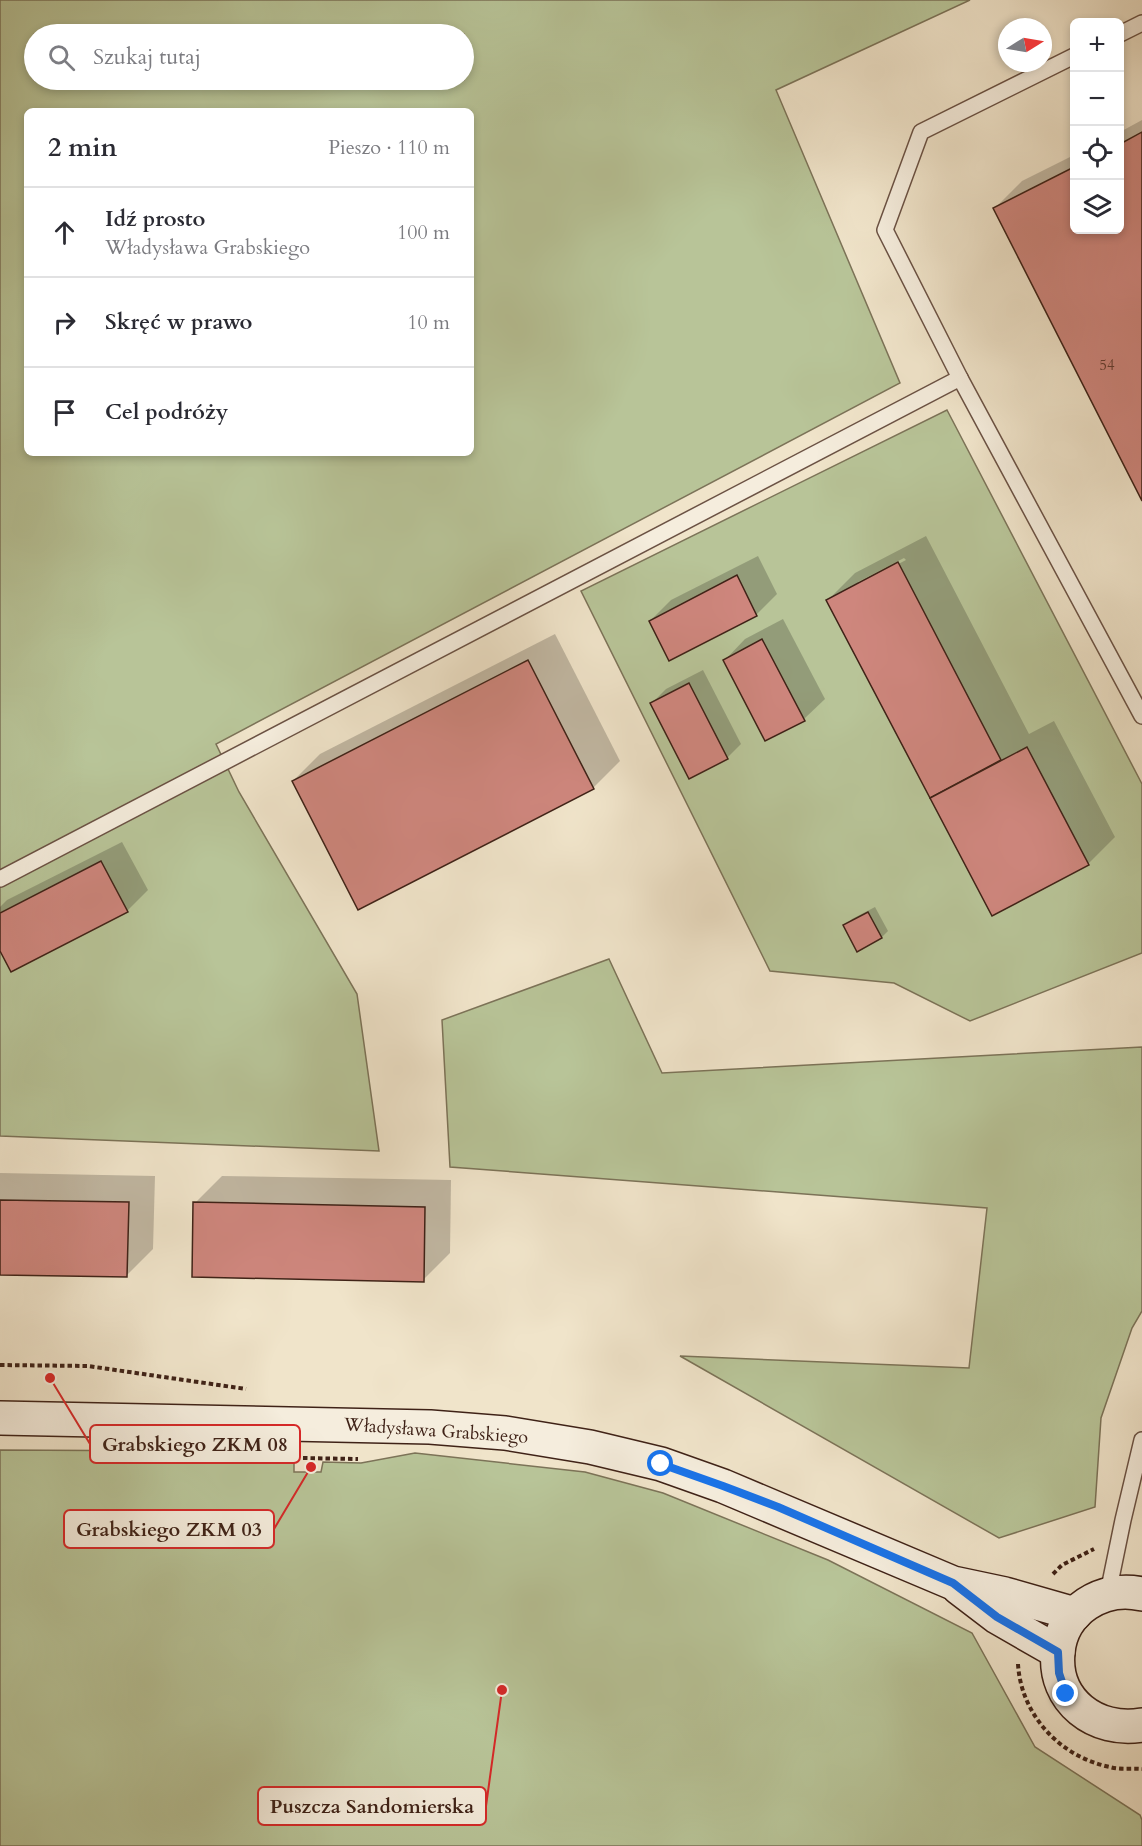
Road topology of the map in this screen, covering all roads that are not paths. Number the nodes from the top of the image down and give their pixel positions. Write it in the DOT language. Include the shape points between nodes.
graph roads {
  1 [pos="1142,23"];
  2 [pos="1124,32"];
  3 [pos="1070,58"];
  4 [pos="960,378"];
  5 [pos="1142,716"];
  6 [pos="0,879"];
  7 [pos="0,1418"];
  8 [pos="1142,1440"];
  9 [pos="1138,1457"];
  10 [pos="1142,1489"];
  11 [pos="953,1583"];
  12 [pos="1108,1593"];
  13 [pos="1142,1594"];
  14 [pos="1074,1614"];
  15 [pos="1058,1652"];
  16 [pos="1141,1726"];
  1 -- 2 [label="lane"];
  3 -- 4 [label="lane" via="921,132 885,230"];
  4 -- 5 [label="lane"];
  4 -- 6 [label="lane"];
  7 -- 11 [label="street, Władysława Grabskiego" via="430,1427 505,1433 590,1447 661,1464 723,1486"];
  8 -- 9 [label="lane"];
  9 -- 10 [label="lane"];
  9 -- 12 [label="lane"];
  11 -- 14 [label="street, Władysława Grabskiego"];
  11 -- 15 [label="street, Władysława Grabskiego" via="997,1617"];
  12 -- 13 [label="street"];
  12 -- 14 [label="street"];
  14 -- 15 [label="street" via="1063,1631"];
  15 -- 16 [label="street" via="1066,1694 1080,1710 1098,1722 1119,1727"];
}
